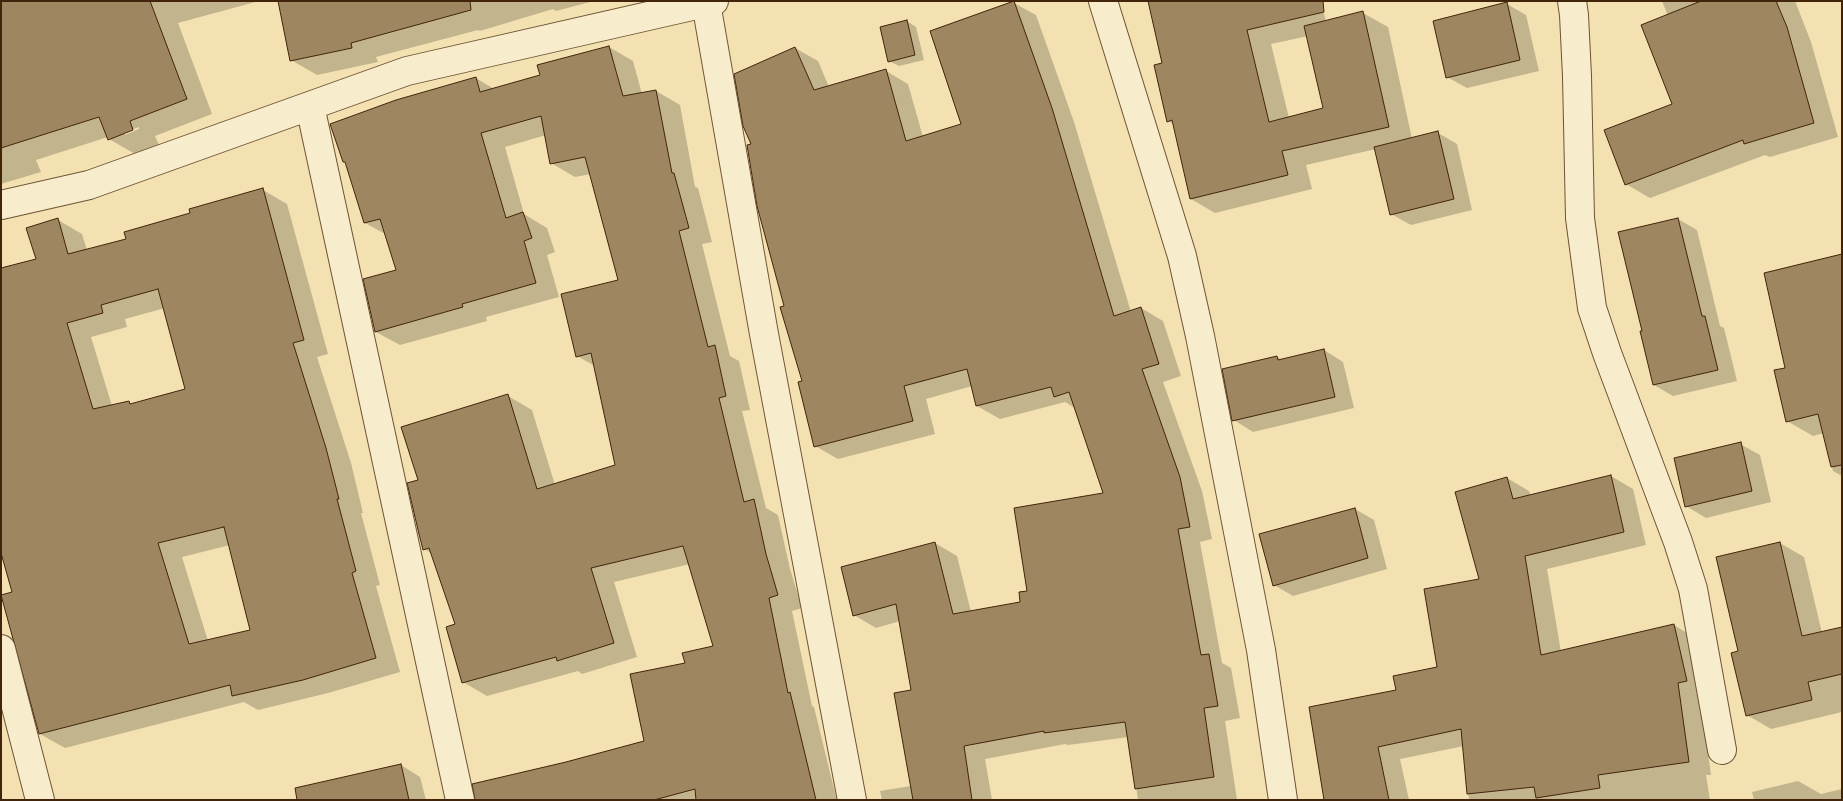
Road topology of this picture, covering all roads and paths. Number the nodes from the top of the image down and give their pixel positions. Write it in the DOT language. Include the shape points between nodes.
graph roads {
  1 [pos="1104,1"];
  2 [pos="1572,1"];
  3 [pos="710,2"];
  4 [pos="310,106"];
  5 [pos="1,205"];
  6 [pos="1,649"];
  7 [pos="1722,750"];
  8 [pos="40,800"];
  9 [pos="460,800"];
  10 [pos="852,800"];
  11 [pos="1283,800"];
  1 -- 11 [label="street" via="1182,256 1200,336 1261,650"];
  2 -- 7 [label="street" via="1578,76 1580,218 1592,308 1693,589"];
  3 -- 4 [label="street" via="407,71"];
  3 -- 10 [label="street" via="764,334"];
  4 -- 5 [label="street" via="89,184"];
  4 -- 9 [label="street"];
  6 -- 8 [label="street"];
}
